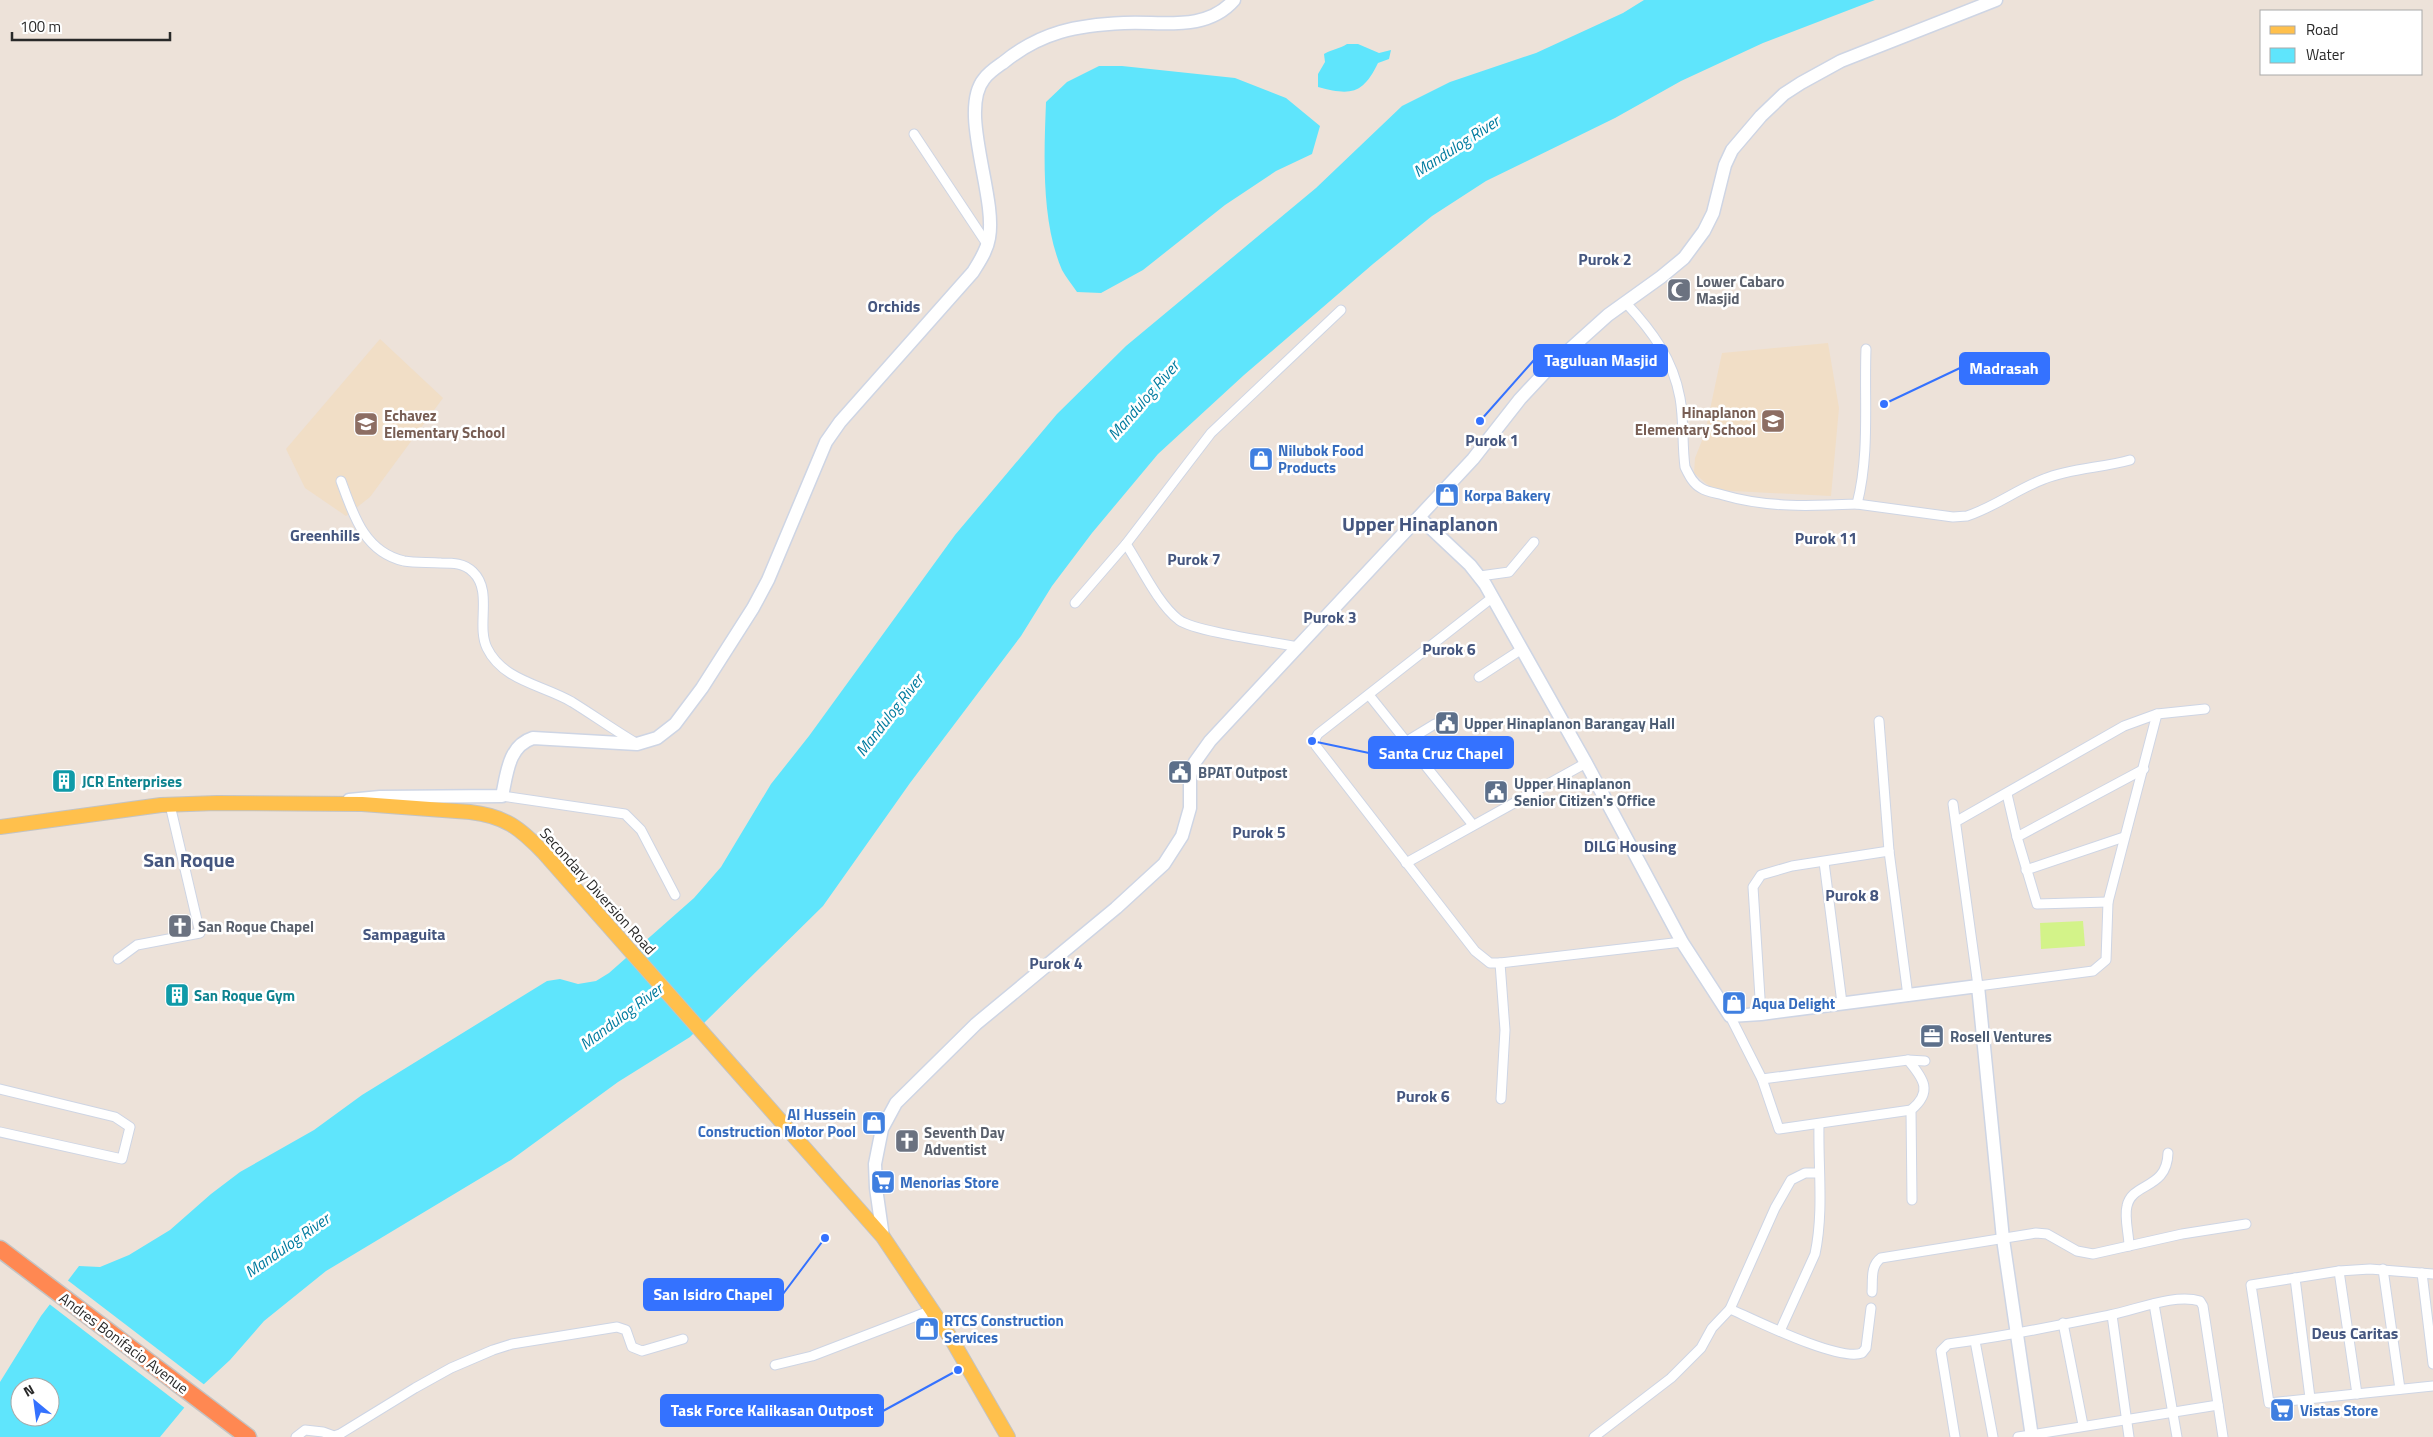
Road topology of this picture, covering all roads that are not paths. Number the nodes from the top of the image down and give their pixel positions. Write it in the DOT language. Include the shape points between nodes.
graph roads {
  1 [pos="1234,0"];
  2 [pos="1996,0"];
  3 [pos="914,134"];
  4 [pos="987,244"];
  5 [pos="1626,303"];
  6 [pos="1341,310"];
  7 [pos="1866,349"];
  8 [pos="2130,460"];
  9 [pos="341,481"];
  10 [pos="1857,504"];
  11 [pos="1419,517"];
  12 [pos="1534,542"];
  13 [pos="1126,544"];
  14 [pos="1480,576"];
  15 [pos="1493,598"];
  16 [pos="1075,603"];
  17 [pos="1299,647"];
  18 [pos="1522,649"];
  19 [pos="1478,677"];
  20 [pos="1369,694"];
  21 [pos="2205,709"];
  22 [pos="2157,714"];
  23 [pos="1878,721"];
  24 [pos="1435,724"];
  25 [pos="1407,741"];
  26 [pos="637,744"];
  27 [pos="1586,763"];
  28 [pos="2144,769"];
  29 [pos="2007,794"];
  30 [pos="502,796"];
  31 [pos="337,803"];
  32 [pos="1953,804"];
  33 [pos="170,805"];
  34 [pos="1957,821"];
  35 [pos="1473,825"];
  36 [pos="0,827"];
  37 [pos="2017,837"];
  38 [pos="2124,838"];
  39 [pos="1889,851"];
  40 [pos="1406,862"];
  41 [pos="1824,862"];
  42 [pos="2026,870"];
  43 [pos="675,895"];
  44 [pos="2108,902"];
  45 [pos="1682,942"];
  46 [pos="118,959"];
  47 [pos="1500,963"];
  48 [pos="1978,986"];
  49 [pos="1908,996"];
  50 [pos="1842,1003"];
  51 [pos="1761,1014"];
  52 [pos="1730,1016"];
  53 [pos="1908,1060"];
  54 [pos="1925,1061"];
  55 [pos="1762,1079"];
  56 [pos="0,1089"];
  57 [pos="1501,1099"];
  58 [pos="1912,1110"];
  59 [pos="1819,1124"];
  60 [pos="0,1132"];
  61 [pos="2168,1152"];
  62 [pos="1818,1173"];
  63 [pos="1912,1200"];
  64 [pos="2246,1224"];
  65 [pos="883,1238"];
  66 [pos="2003,1239"];
  67 [pos="2130,1246"];
  68 [pos="0,1249"];
  69 [pos="2382,1269"];
  70 [pos="2339,1271"];
  71 [pos="2422,1273"];
  72 [pos="2433,1274"];
  73 [pos="2295,1278"];
  74 [pos="1872,1292"];
  75 [pos="2154,1304"];
  76 [pos="1871,1308"];
  77 [pos="1730,1309"];
  78 [pos="932,1310"];
  79 [pos="2112,1315"];
  80 [pos="2063,1323"];
  81 [pos="1780,1331"];
  82 [pos="2017,1334"];
  83 [pos="683,1339"];
  84 [pos="1975,1341"];
  85 [pos="2433,1364"];
  86 [pos="775,1365"];
  87 [pos="2433,1386"];
  88 [pos="2400,1389"];
  89 [pos="2357,1394"];
  90 [pos="2310,1398"];
  91 [pos="2218,1405"];
  92 [pos="2173,1413"];
  93 [pos="2127,1420"];
  94 [pos="2083,1425"];
  95 [pos="2032,1436"];
  96 [pos="248,1437"];
  97 [pos="296,1437"];
  98 [pos="1008,1437"];
  99 [pos="1594,1437"];
  100 [pos="1955,1437"];
  101 [pos="1993,1437"];
  102 [pos="2018,1437"];
  103 [pos="2129,1437"];
  104 [pos="2177,1437"];
  105 [pos="2223,1437"];
  1 -- 4 [label="street" via="1219,14 1195,22 1074,27 1043,36 1014,54 984,79 976,92 974,108 986,180 990,231"];
  2 -- 5 [label="street" via="1841,61 1784,94 1732,150 1713,213 1694,246 1661,278"];
  3 -- 4 [label="street"];
  4 -- 26 [label="street" via="973,272 826,442 768,580 688,709 663,734"];
  5 -- 10 [label="street" via="1662,347 1673,372 1680,399 1685,467 1695,484 1736,499 1767,505"];
  5 -- 11 [label="street" via="1578,340 1549,368 1473,459"];
  6 -- 13 [label="street" via="1211,433"];
  7 -- 10 [label="street" via="1865,456"];
  8 -- 10 [label="street" via="2045,478 1968,516 1953,517"];
  9 -- 26 [label="street" via="356,524 384,553 402,561 456,563 474,572 483,599 483,638 499,665 516,678 571,702"];
  11 -- 14 [label="street"];
  11 -- 17 [label="street"];
  12 -- 14 [label="street" via="1509,572"];
  13 -- 16 [label="street"];
  13 -- 17 [label="street" via="1168,610 1180,620 1200,628"];
  14 -- 15 [label="street"];
  15 -- 18 [label="street"];
  15 -- 20 [label="street"];
  17 -- 65 [label="street" via="1210,741 1195,762 1190,775 1188,821 1164,864 976,1024 896,1103 882,1128 875,1164"];
  18 -- 19 [label="street"];
  18 -- 27 [label="street"];
  20 -- 25 [label="street"];
  20 -- 40 [label="street" via="1318,734 1314,742"];
  21 -- 22 [label="street"];
  22 -- 28 [label="street"];
  22 -- 29 [label="street" via="2099,739"];
  23 -- 39 [label="street"];
  24 -- 25 [label="street"];
  25 -- 35 [label="street"];
  26 -- 30 [label="street" via="526,740 512,755"];
  27 -- 35 [label="street"];
  27 -- 45 [label="street"];
  28 -- 37 [label="street"];
  28 -- 38 [label="street"];
  29 -- 34 [label="street"];
  29 -- 37 [label="street"];
  30 -- 31 [label="street" via="380,797"];
  30 -- 43 [label="street" via="619,812 630,817 650,845"];
  31 -- 33 [label="main road, Secondary Diversion Road"];
  31 -- 65 [label="main road, Secondary Diversion Road" via="470,812 494,816 516,827 544,853"];
  32 -- 34 [label="street"];
  33 -- 36 [label="main road, Secondary Diversion Road"];
  33 -- 46 [label="street" via="200,933 137,945"];
  34 -- 48 [label="street"];
  35 -- 40 [label="street"];
  37 -- 42 [label="street"];
  38 -- 42 [label="street"];
  38 -- 44 [label="street"];
  39 -- 41 [label="street"];
  39 -- 49 [label="street"];
  40 -- 47 [label="street" via="1475,951 1490,963"];
  41 -- 50 [label="street"];
  41 -- 51 [label="street" via="1792,866 1761,875 1752,887"];
  42 -- 44 [label="street" via="2037,904"];
  44 -- 48 [label="street" via="2106,960 2098,969"];
  45 -- 47 [label="street"];
  45 -- 52 [label="street"];
  47 -- 57 [label="street" via="1505,1030"];
  48 -- 49 [label="street"];
  48 -- 66 [label="street"];
  49 -- 50 [label="street"];
  50 -- 51 [label="street"];
  51 -- 52 [label="street"];
  52 -- 55 [label="street"];
  53 -- 54 [label="street"];
  53 -- 55 [label="street"];
  53 -- 58 [label="street" via="1922,1080 1925,1092"];
  55 -- 59 [label="street" via="1779,1129"];
  56 -- 60 [label="street" via="115,1117 130,1127 122,1159"];
  58 -- 59 [label="street"];
  58 -- 63 [label="street"];
  59 -- 62 [label="street"];
  61 -- 67 [label="street" via="2168,1162 2162,1175 2134,1194 2127,1205"];
  62 -- 77 [label="street" via="1805,1173 1791,1180"];
  62 -- 81 [label="street" via="1820,1229 1815,1254"];
  64 -- 67 [label="street"];
  65 -- 78 [label="main road, Secondary Diversion Road"];
  66 -- 67 [label="street" via="2047,1234 2077,1251 2093,1254"];
  66 -- 74 [label="street" via="1881,1258 1873,1267"];
  66 -- 82 [label="street"];
  68 -- 96 [label="highway, Andres Bonifacio Avenue"];
  69 -- 70 [label="street"];
  69 -- 71 [label="street"];
  69 -- 88 [label="street"];
  70 -- 73 [label="street"];
  70 -- 89 [label="street"];
  71 -- 72 [label="street"];
  71 -- 85 [label="street"];
  73 -- 90 [label="street"];
  73 -- 90 [label="street" via="2251,1285 2269,1403"];
  75 -- 79 [label="street"];
  75 -- 91 [label="street" via="2188,1299 2200,1301"];
  75 -- 92 [label="street"];
  76 -- 81 [label="street" via="1866,1348 1857,1355 1841,1354"];
  77 -- 81 [label="street"];
  77 -- 99 [label="street" via="1712,1328 1701,1348 1671,1378"];
  78 -- 86 [label="street" via="812,1356"];
  78 -- 98 [label="main road, Secondary Diversion Road"];
  79 -- 80 [label="street"];
  79 -- 93 [label="street"];
  80 -- 82 [label="street"];
  80 -- 94 [label="street"];
  82 -- 84 [label="street"];
  82 -- 95 [label="street"];
  83 -- 97 [label="street" via="636,1350 626,1330 617,1327 512,1344 451,1368 340,1434 334,1436 305,1430"];
  84 -- 100 [label="street" via="1948,1344 1941,1351"];
  84 -- 101 [label="street"];
  87 -- 88 [label="street"];
  88 -- 89 [label="street"];
  89 -- 90 [label="street"];
  91 -- 92 [label="street"];
  91 -- 105 [label="street"];
  92 -- 93 [label="street"];
  92 -- 104 [label="street"];
  93 -- 94 [label="street"];
  93 -- 103 [label="street"];
  94 -- 95 [label="street"];
  95 -- 102 [label="street"];
}
